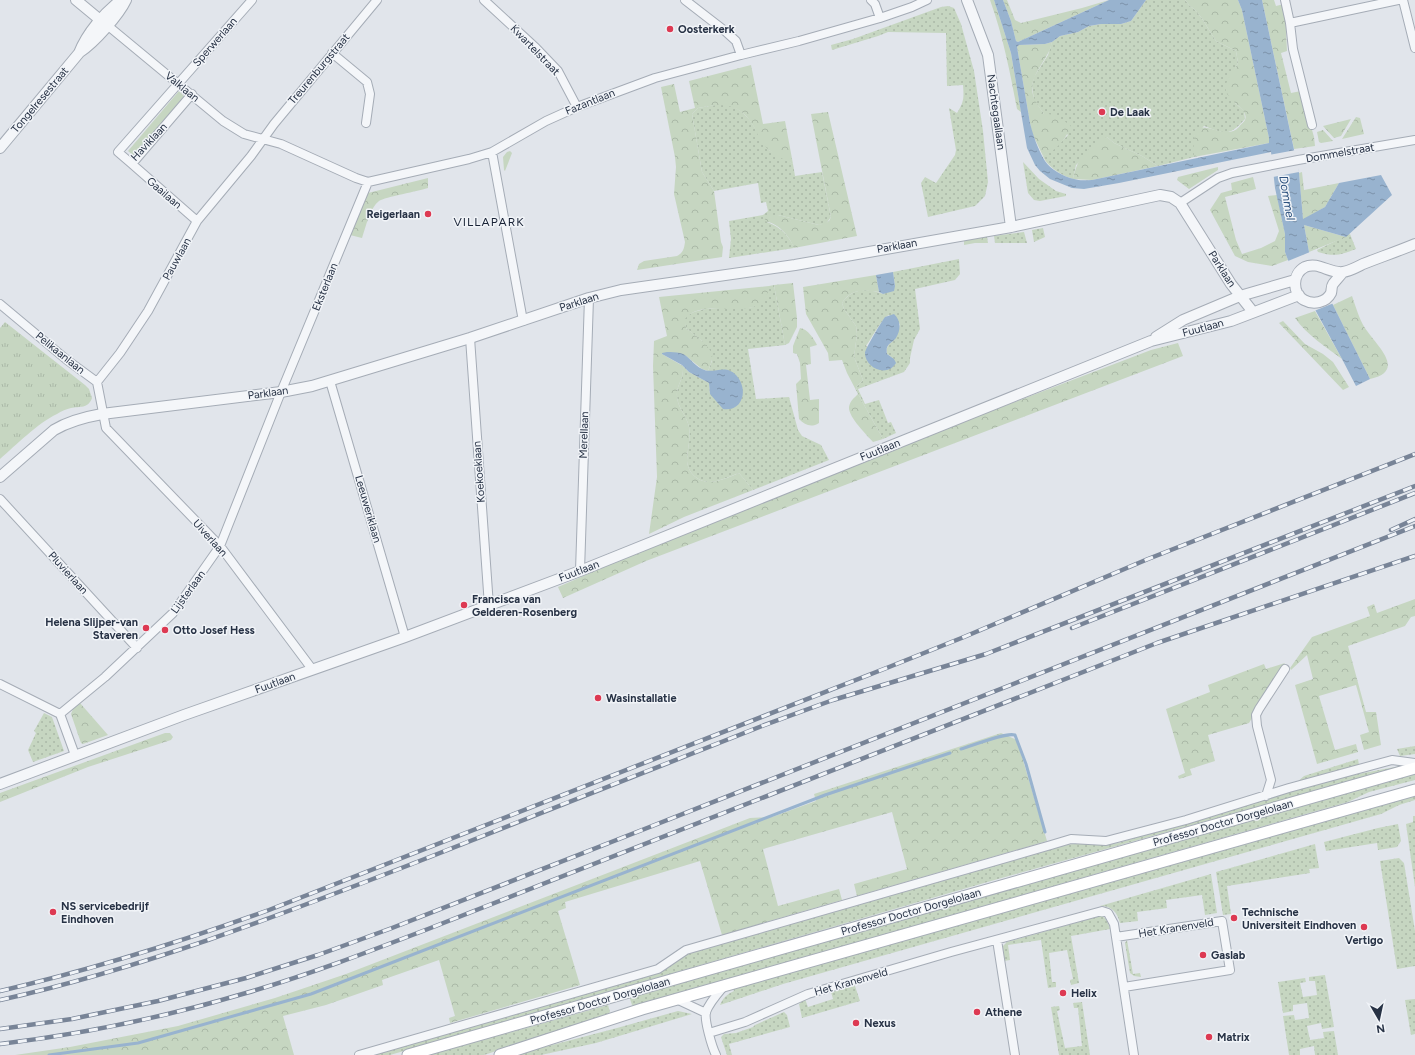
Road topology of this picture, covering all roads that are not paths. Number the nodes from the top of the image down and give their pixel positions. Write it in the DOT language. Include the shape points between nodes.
graph roads {
  1 [pos="76,0"];
  2 [pos="121,0"];
  3 [pos="126,0"];
  4 [pos="252,0"];
  5 [pos="377,0"];
  6 [pos="484,0"];
  7 [pos="685,0"];
  8 [pos="870,0"];
  9 [pos="926,0"];
  10 [pos="967,0"];
  11 [pos="1285,0"];
  12 [pos="1398,0"];
  13 [pos="1404,0"];
  14 [pos="880,18"];
  15 [pos="104,23"];
  16 [pos="1290,23"];
  17 [pos="1415,48"];
  18 [pos="332,53"];
  19 [pos="741,55"];
  20 [pos="179,84"];
  21 [pos="192,94"];
  22 [pos="577,106"];
  23 [pos="366,123"];
  24 [pos="1312,125"];
  25 [pos="262,139"];
  26 [pos="1415,140"];
  27 [pos="0,148"];
  28 [pos="492,152"];
  29 [pos="132,164"];
  30 [pos="368,182"];
  31 [pos="1180,203"];
  32 [pos="197,221"];
  33 [pos="1011,227"];
  34 [pos="1415,244"];
  35 [pos="1343,272"];
  36 [pos="1296,278"];
  37 [pos="1240,296"];
  38 [pos="1299,296"];
  39 [pos="589,298"];
  40 [pos="1,306"];
  41 [pos="1253,312"];
  42 [pos="523,321"];
  43 [pos="470,338"];
  44 [pos="1151,341"];
  45 [pos="330,381"];
  46 [pos="97,382"];
  47 [pos="282,392"];
  48 [pos="102,414"];
  49 [pos="0,477"];
  50 [pos="0,499"];
  51 [pos="220,546"];
  52 [pos="580,571"];
  53 [pos="489,606"];
  54 [pos="405,637"];
  55 [pos="137,648"];
  56 [pos="312,669"];
  57 [pos="1285,669"];
  58 [pos="0,684"];
  59 [pos="60,714"];
  60 [pos="75,755"];
  61 [pos="1415,763"];
  62 [pos="1415,768"];
  63 [pos="0,784"];
  64 [pos="1415,790"];
  65 [pos="1266,796"];
  66 [pos="1116,937"];
  67 [pos="997,940"];
  68 [pos="724,986"];
  69 [pos="1124,987"];
  70 [pos="676,999"];
  71 [pos="706,1013"];
  72 [pos="709,1033"];
  73 [pos="715,1054"];
  74 [pos="358,1055"];
  75 [pos="408,1055"];
  76 [pos="500,1055"];
  77 [pos="1015,1055"];
  78 [pos="1134,1055"];
  1 -- 15 [label="street"];
  2 -- 15 [label="street, Tongelresestraat"];
  3 -- 15 [label="street, Tongelresestraat" via="122,8"];
  4 -- 20 [label="street, Sperwerlaan"];
  5 -- 18 [label="street, Treurenburgstraat"];
  6 -- 22 [label="street, Kwartelstraat" via="558,71"];
  7 -- 19 [label="street" via="725,30 736,41"];
  8 -- 14 [label="street" via="875,4"];
  9 -- 14 [label="street, Fazantlaan"];
  10 -- 33 [label="street, Nachtegaallaan" via="988,55"];
  11 -- 16 [label="street"];
  12 -- 16 [label="street"];
  13 -- 17 [label="street"];
  14 -- 19 [label="street, Fazantlaan"];
  15 -- 20 [label="street, Valklaan"];
  15 -- 27 [label="street, Tongelresestraat" via="84,41 79,52"];
  16 -- 24 [label="street" via="1293,49"];
  18 -- 23 [label="street" via="367,82 370,94"];
  18 -- 25 [label="street, Treurenburgstraat"];
  19 -- 22 [label="street, Fazantlaan" via="655,78"];
  20 -- 21 [label="street, Valklaan"];
  20 -- 29 [label="street, Haviklaan" via="118,152"];
  21 -- 25 [label="street, Valklaan" via="223,121 244,134"];
  21 -- 29 [label="street, Haviklaan"];
  22 -- 28 [label="street, Fazantlaan"];
  25 -- 30 [label="street" via="281,144"];
  25 -- 32 [label="street, Pauwlaan"];
  26 -- 31 [label="street, Dommelstraat" via="1232,173 1218,178"];
  28 -- 30 [label="street, Fazantlaan"];
  28 -- 42 [label="street"];
  29 -- 32 [label="street, Gaailaan"];
  30 -- 47 [label="street, Eksterlaan"];
  31 -- 33 [label="street, Parklaan" via="1160,195"];
  31 -- 37 [label="street, Parklaan"];
  32 -- 46 [label="street, Pauwlaan" via="148,310 120,353"];
  33 -- 39 [label="street, Parklaan" via="795,265 621,290"];
  34 -- 35 [label="street"];
  35 -- 36 [label="street, Fuutlaan" via="1329,271 1316,265 1304,268"];
  35 -- 38 [label="street" via="1323,301 1310,303"];
  36 -- 37 [label="street, Fuutlaan"];
  36 -- 38 [label="street" via="1295,288"];
  37 -- 41 [label="street, Parklaan"];
  37 -- 44 [label="street, Fuutlaan" via="1183,320"];
  38 -- 41 [label="street, Fuutlaan"];
  39 -- 42 [label="street, Parklaan"];
  39 -- 52 [label="street, Merellaan"];
  40 -- 46 [label="street, Pelikaanlaan"];
  41 -- 44 [label="street, Fuutlaan" via="1220,324"];
  42 -- 43 [label="street, Parklaan"];
  43 -- 45 [label="street, Parklaan"];
  43 -- 53 [label="street, Koekoeklaan"];
  44 -- 52 [label="street, Fuutlaan"];
  45 -- 47 [label="street, Parklaan"];
  45 -- 54 [label="street, Leeuweriklaan"];
  46 -- 48 [label="street"];
  47 -- 48 [label="street, Parklaan"];
  47 -- 51 [label="street, Lijsterlaan"];
  48 -- 49 [label="street, Parklaan" via="73,420 54,430"];
  48 -- 51 [label="street, Uiverlaan" via="106,428"];
  50 -- 55 [label="street, Pluvierlaan"];
  51 -- 55 [label="street, Lijsterlaan" via="173,613"];
  51 -- 56 [label="street, Uiverlaan"];
  52 -- 53 [label="street, Fuutlaan"];
  53 -- 54 [label="street, Fuutlaan"];
  54 -- 56 [label="street, Fuutlaan"];
  55 -- 59 [label="street, Lijsterlaan"];
  56 -- 60 [label="street, Fuutlaan"];
  57 -- 65 [label="street, Professor Doctor Dorgelolaan" via="1256,715 1271,780"];
  58 -- 59 [label="street"];
  59 -- 60 [label="street"];
  60 -- 63 [label="street, Fuutlaan"];
  61 -- 65 [label="street, Professor Doctor Dorgelolaan" via="1392,760"];
  62 -- 75 [label="main road, Professor Doctor Dorgelolaan"];
  64 -- 68 [label="main road, Professor Doctor Dorgelolaan"];
  65 -- 74 [label="street, Professor Doctor Dorgelolaan" via="1106,841 1072,839 1028,851 686,950 658,968"];
  66 -- 67 [label="street, Het Kranenveld" via="1112,918 1106,912 1099,911"];
  66 -- 69 [label="street, Het Kranenveld"];
  66 -- 69 [label="street, Het Kranenveld" via="1222,921 1230,970"];
  67 -- 72 [label="street, Het Kranenveld" via="808,994 745,1022"];
  67 -- 77 [label="street"];
  68 -- 70 [label="main road, Professor Doctor Dorgelolaan"];
  68 -- 71 [label="street"];
  69 -- 78 [label="street, Het Kranenveld"];
  70 -- 71 [label="street"];
  70 -- 76 [label="main road, Professor Doctor Dorgelolaan"];
  71 -- 72 [label="street"];
  72 -- 73 [label="street"];
}
